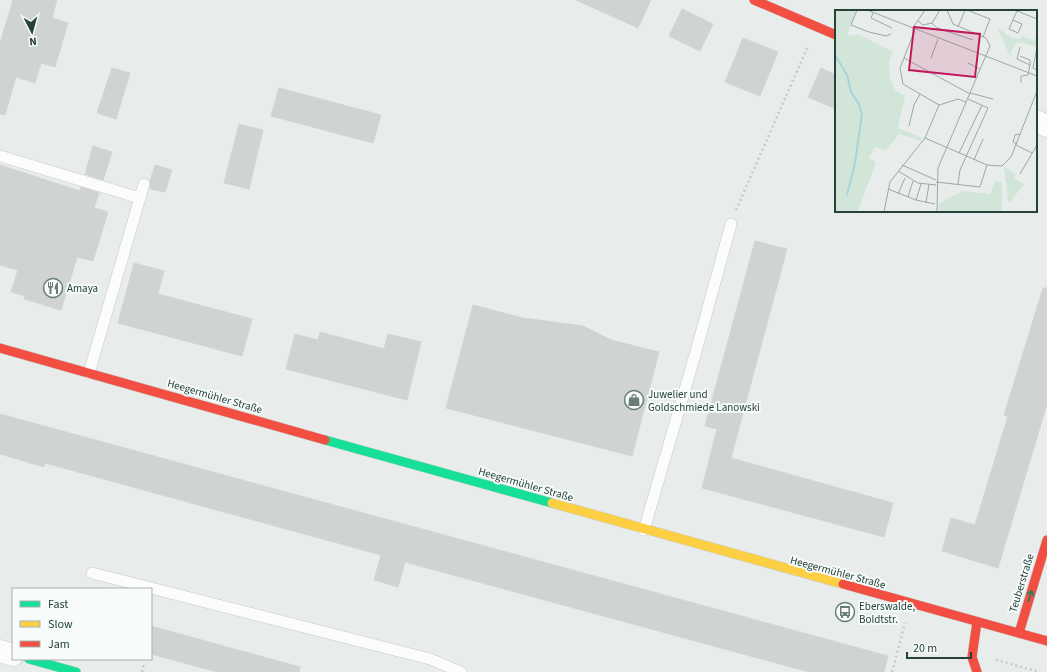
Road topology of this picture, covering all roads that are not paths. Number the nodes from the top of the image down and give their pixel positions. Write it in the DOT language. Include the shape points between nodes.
graph roads {
  1 [pos="754,0"];
  2 [pos="835,35"];
  3 [pos="1037,121"];
  4 [pos="1047,126"];
  5 [pos="0,156"];
  6 [pos="144,184"];
  7 [pos="140,198"];
  8 [pos="731,224"];
  9 [pos="0,348"];
  10 [pos="89,373"];
  11 [pos="644,530"];
  12 [pos="1047,540"];
  13 [pos="92,573"];
  14 [pos="151,588"];
  15 [pos="152,588"];
  16 [pos="977,622"];
  17 [pos="1019,633"];
  18 [pos="1047,641"];
  19 [pos="0,651"];
  20 [pos="12,655"];
  21 [pos="33,660"];
  22 [pos="76,672"];
  23 [pos="461,672"];
  24 [pos="977,672"];
  1 -- 2 [label="main road"];
  3 -- 4 [label="street"];
  5 -- 7 [label="lane"];
  6 -- 7 [label="lane"];
  7 -- 10 [label="lane"];
  8 -- 11 [label="lane"];
  9 -- 10 [label="main road, Heegermühler Straße"];
  10 -- 11 [label="main road, Heegermühler Straße"];
  11 -- 16 [label="main road, Heegermühler Straße"];
  17 -- 12 [label="main road, Teuberstraße, one-way"];
  13 -- 14 [label="lane"];
  15 -- 23 [label="lane" via="430,659"];
  16 -- 17 [label="main road, Heegermühler Straße"];
  16 -- 24 [label="main road" via="972,657"];
  17 -- 18 [label="main road, Heegermühler Straße"];
  19 -- 20 [label="street"];
  21 -- 22 [label="main road"];
}
